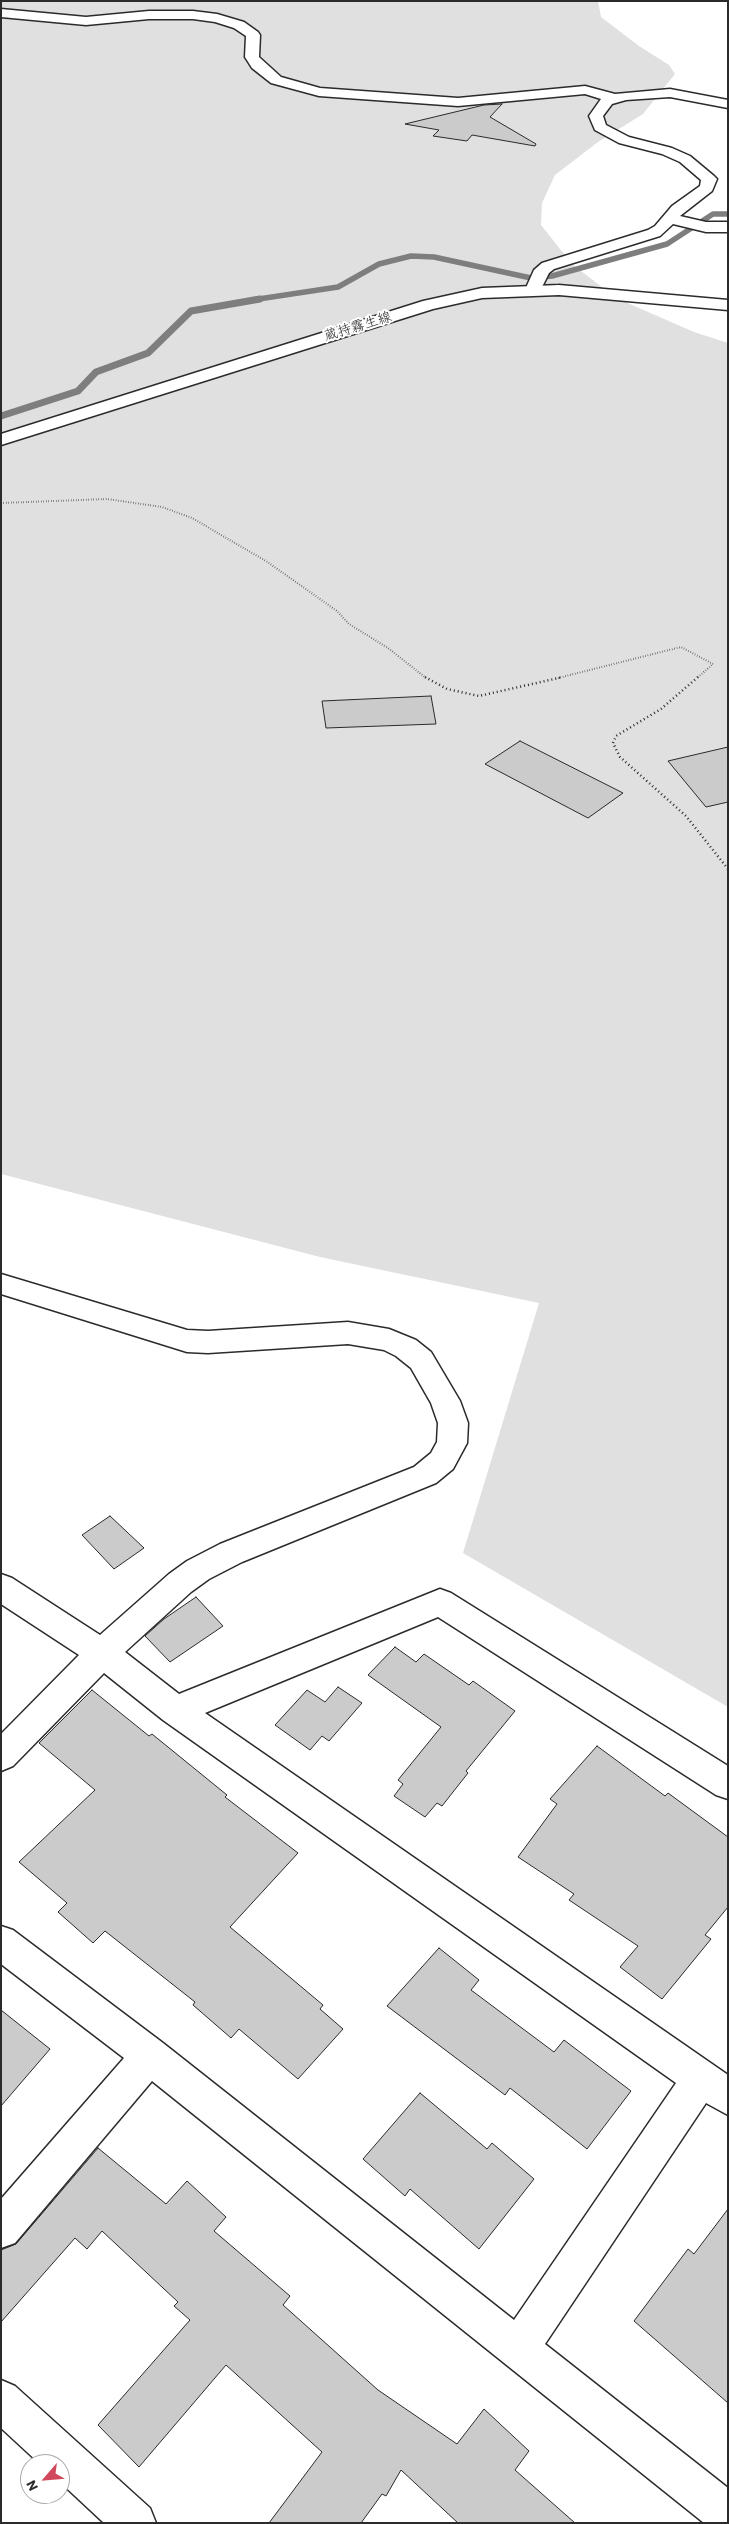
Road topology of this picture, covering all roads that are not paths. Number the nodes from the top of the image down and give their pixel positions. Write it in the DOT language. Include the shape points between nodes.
graph roads {
  1 [pos="1,13"];
  2 [pos="613,98"];
  3 [pos="728,104"];
  4 [pos="676,220"];
  5 [pos="728,228"];
  6 [pos="537,281"];
  7 [pos="728,305"];
  8 [pos="1,440"];
  9 [pos="1,1284"];
  10 [pos="1,1587"];
  11 [pos="102,1654"];
  12 [pos="175,1710"];
  13 [pos="1,1756"];
  14 [pos="728,1784"];
  15 [pos="1,1942"];
  16 [pos="150,2056"];
  17 [pos="714,2087"];
  18 [pos="1,2229"];
  19 [pos="518,2349"];
  20 [pos="1,2400"];
  21 [pos="728,2515"];
  22 [pos="135,2523"];
  1 -- 2 [label="street" via="86,21 149,15 217,18 240,25 254,35 252,57 276,80 319,92 464,102 585,90"];
  2 -- 3 [label="street" via="670,93"];
  2 -- 4 [label="street" via="598,112 600,127 624,140 674,154 697,167 709,179 704,192 677,209"];
  4 -- 5 [label="street"];
  4 -- 6 [label="street" via="654,233 557,262"];
  6 -- 7 [label="street, 蔵持霧生線"];
  6 -- 8 [label="street, 蔵持霧生線" via="429,305"];
  9 -- 11 [label="street" via="187,1340 208,1342 348,1333 389,1340 421,1360 453,1423 452,1443 442,1461 425,1475 231,1553 198,1570"];
  10 -- 11 [label="street"];
  11 -- 12 [label="street"];
  11 -- 13 [label="street"];
  12 -- 14 [label="street" via="440,1602"];
  12 -- 17 [label="street"];
  15 -- 16 [label="street"];
  16 -- 18 [label="street"];
  16 -- 19 [label="street"];
  17 -- 19 [label="street"];
  19 -- 21 [label="street"];
  20 -- 22 [label="street"];
}
